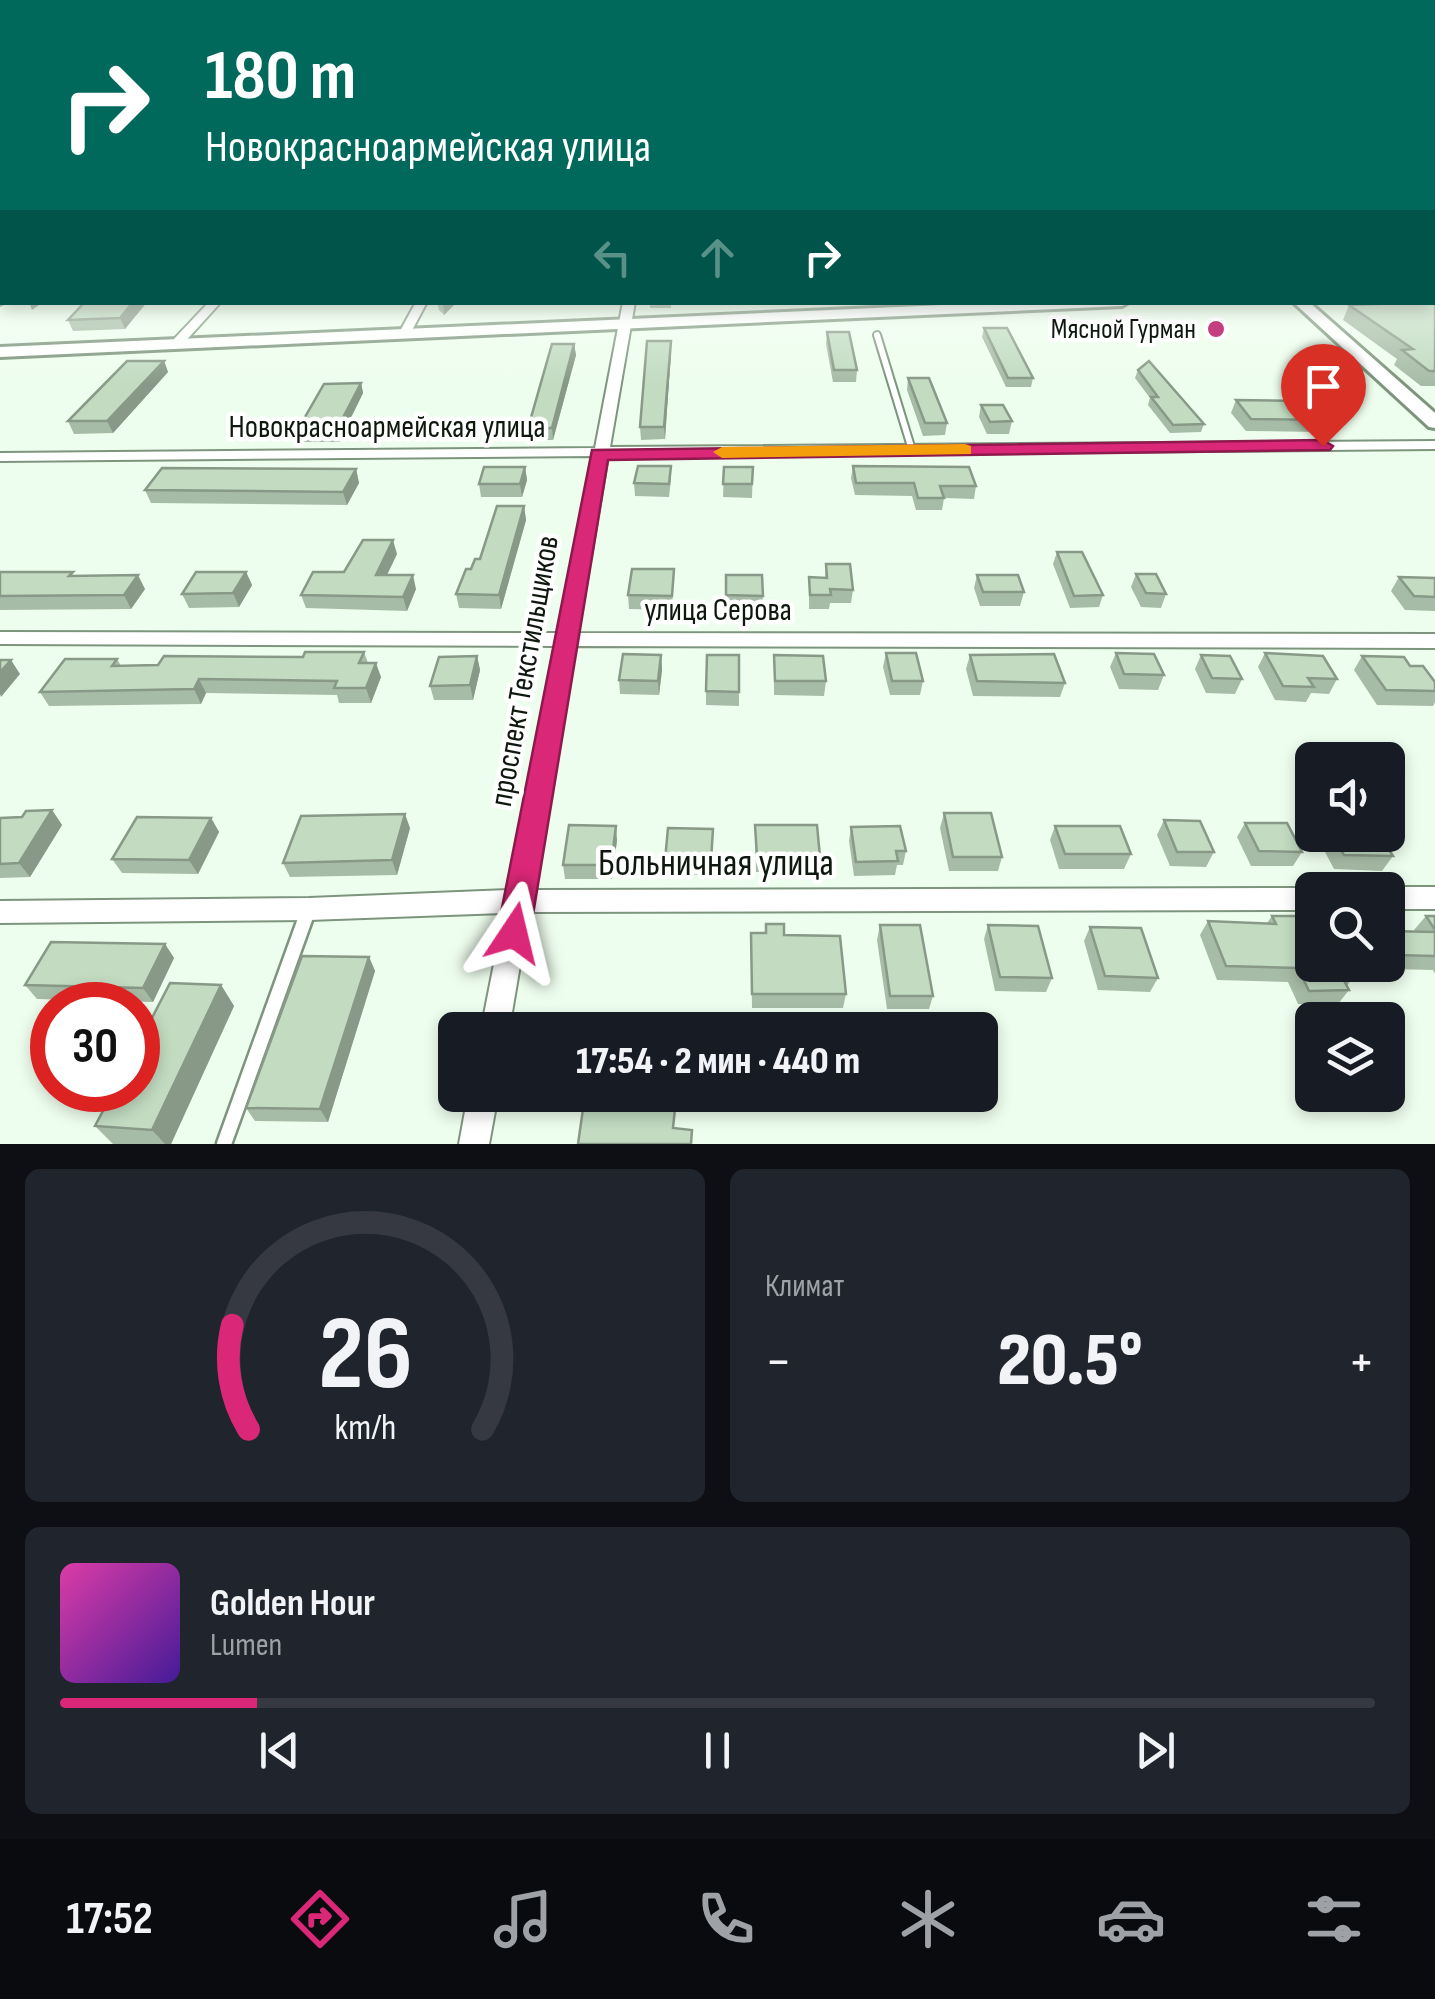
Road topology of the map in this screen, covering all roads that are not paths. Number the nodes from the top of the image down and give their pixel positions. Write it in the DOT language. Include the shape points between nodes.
graph roads {
  1 [pos="213,305"];
  2 [pos="420,305"];
  3 [pos="628,305"];
  4 [pos="1015,305"];
  5 [pos="1303,305"];
  6 [pos="832,310"];
  7 [pos="624,325"];
  8 [pos="405,334"];
  9 [pos="877,335"];
  10 [pos="178,342"];
  11 [pos="0,352"];
  12 [pos="1435,423"];
  13 [pos="1435,445"];
  14 [pos="912,450"];
  15 [pos="599,454"];
  16 [pos="0,457"];
  17 [pos="0,638"];
  18 [pos="568,639"];
  19 [pos="1435,641"];
  20 [pos="1405,898"];
  21 [pos="1435,898"];
  22 [pos="1295,899"];
  23 [pos="520,901"];
  24 [pos="309,909"];
  25 [pos="0,912"];
  26 [pos="499,1012"];
  27 [pos="480,1112"];
  28 [pos="224,1144"];
  29 [pos="474,1144"];
  1 -- 10 [label="street"];
  2 -- 8 [label="street"];
  3 -- 7 [label="street, проспект Текстильщиков"];
  4 -- 6 [label="street"];
  5 -- 12 [label="street"];
  6 -- 7 [label="street"];
  7 -- 8 [label="street"];
  7 -- 15 [label="street, проспект Текстильщиков"];
  8 -- 10 [label="street"];
  9 -- 14 [label="lane"];
  10 -- 11 [label="street"];
  13 -- 14 [label="street, Новокрасноармейская улица"];
  14 -- 15 [label="street, Новокрасноармейская улица"];
  15 -- 16 [label="street, Новокрасноармейская улица"];
  15 -- 18 [label="street, проспект Текстильщиков"];
  17 -- 18 [label="street, улица Серова"];
  18 -- 19 [label="street, улица Серова"];
  18 -- 23 [label="street, проспект Текстильщиков"];
  20 -- 21 [label="street"];
  22 -- 23 [label="street, Больничная улица"];
  23 -- 24 [label="street, Больничная улица"];
  23 -- 26 [label="street, проспект Текстильщиков"];
  24 -- 25 [label="street, Больничная улица"];
  24 -- 28 [label="lane"];
  27 -- 29 [label="street"];
}
